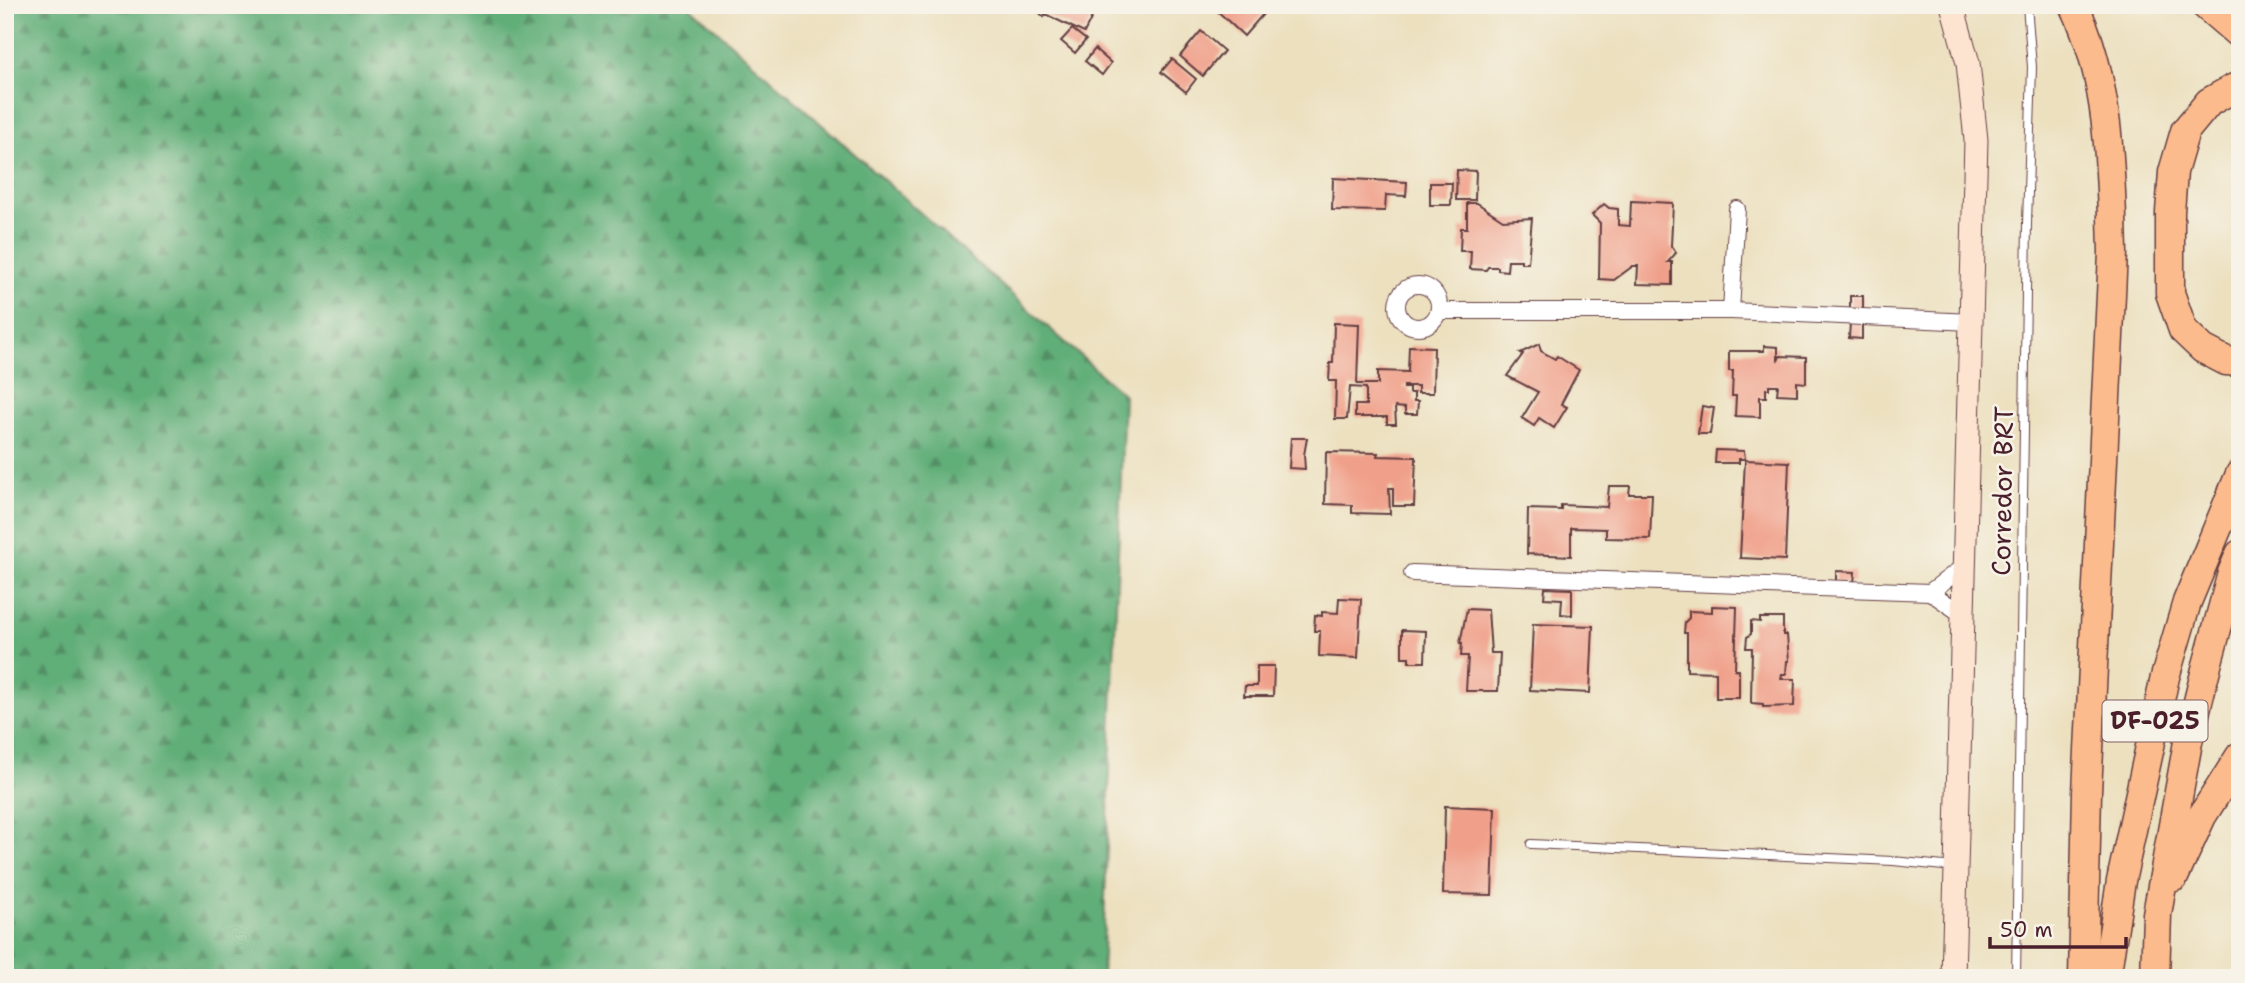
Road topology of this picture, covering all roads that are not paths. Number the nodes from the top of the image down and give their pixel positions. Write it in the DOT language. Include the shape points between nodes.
graph roads {
  1 [pos="1951,5"];
  2 [pos="2028,5"];
  3 [pos="2074,5"];
  4 [pos="2205,5"];
  5 [pos="2240,35"];
  6 [pos="2240,88"];
  7 [pos="1737,209"];
  8 [pos="1439,311"];
  9 [pos="1731,311"];
  10 [pos="1972,322"];
  11 [pos="2240,362"];
  12 [pos="2240,474"];
  13 [pos="2240,554"];
  14 [pos="1963,567"];
  15 [pos="1412,573"];
  16 [pos="1930,592"];
  17 [pos="1963,615"];
  18 [pos="2240,756"];
  19 [pos="1531,844"];
  20 [pos="1956,867"];
  21 [pos="2157,914"];
  22 [pos="1953,978"];
  23 [pos="2016,978"];
  24 [pos="2083,978"];
  25 [pos="2106,978"];
  26 [pos="2155,978"];
  1 -- 10 [label="main road" via="1968,63 1976,140"];
  2 -- 23 [label="lane, Corredor BRT" via="2032,67"];
  3 -- 24 [label="highway" via="2084,26 2104,107 2113,253"];
  4 -- 5 [label="highway"];
  6 -- 11 [label="highway" via="2209,102 2185,131 2172,172 2169,212 2170,293 2183,330 2203,349 2226,361"];
  7 -- 9 [label="street"];
  8 -- 9 [label="street"];
  9 -- 10 [label="street"];
  10 -- 14 [label="main road"];
  12 -- 25 [label="highway, DF-025" via="2187,602 2165,677"];
  13 -- 21 [label="highway, DF-025" via="2188,742"];
  14 -- 16 [label="street"];
  14 -- 17 [label="main road"];
  15 -- 16 [label="street"];
  16 -- 17 [label="street"];
  17 -- 20 [label="main road"];
  18 -- 21 [label="highway" via="2202,816"];
  19 -- 20 [label="lane"];
  20 -- 22 [label="main road"];
  21 -- 26 [label="highway, DF-025"];
}
